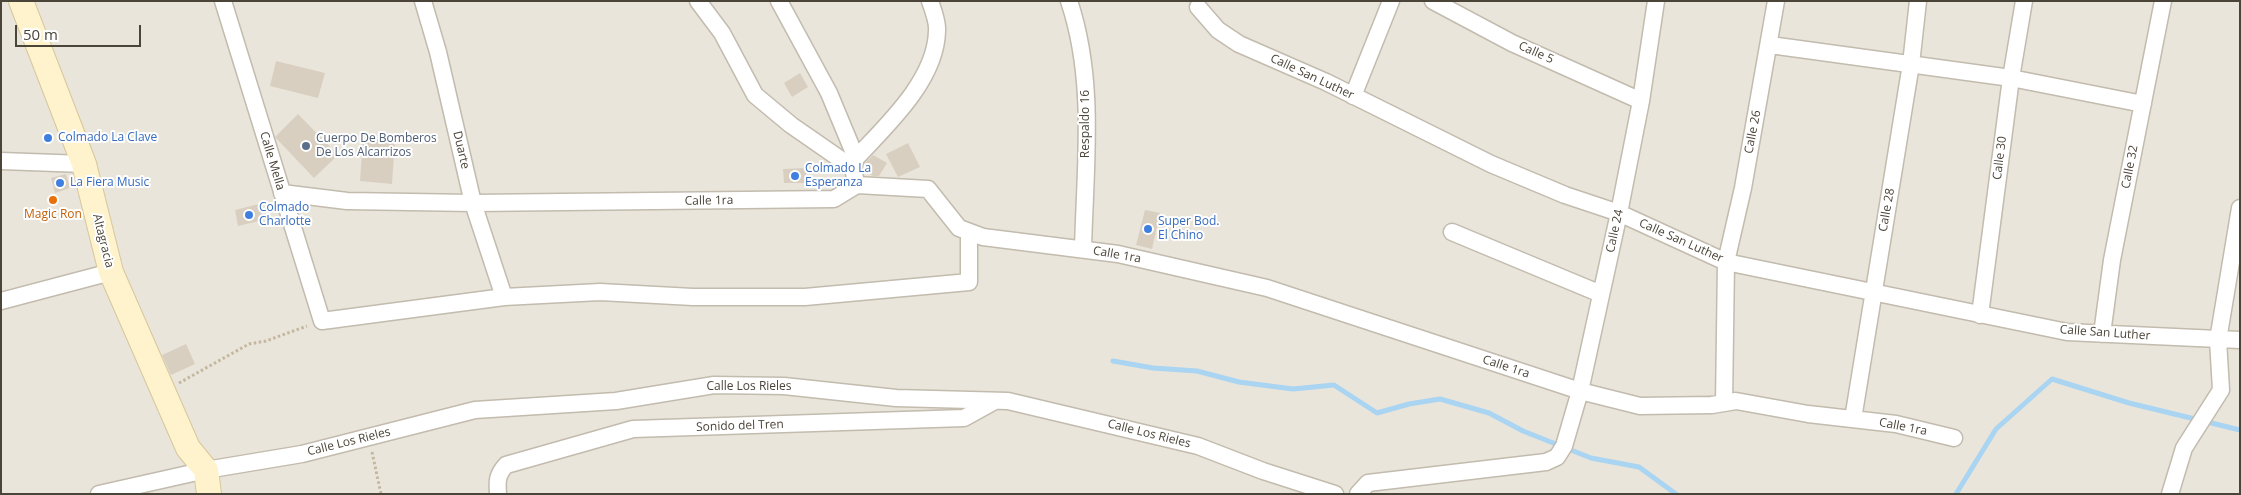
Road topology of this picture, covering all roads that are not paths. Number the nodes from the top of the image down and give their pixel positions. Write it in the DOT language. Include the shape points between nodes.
graph roads {
  1 [pos="21,1"];
  2 [pos="223,1"];
  3 [pos="423,1"];
  4 [pos="698,1"];
  5 [pos="779,1"];
  6 [pos="930,1"];
  7 [pos="1069,1"];
  8 [pos="1391,1"];
  9 [pos="1433,1"];
  10 [pos="1656,1"];
  11 [pos="1776,1"];
  12 [pos="1918,1"];
  13 [pos="2024,1"];
  14 [pos="2163,1"];
  15 [pos="1198,7"];
  16 [pos="1770,45"];
  17 [pos="1911,64"];
  18 [pos="2011,78"];
  19 [pos="1353,96"];
  20 [pos="1641,101"];
  21 [pos="2143,104"];
  22 [pos="1,161"];
  23 [pos="855,163"];
  24 [pos="84,164"];
  25 [pos="857,185"];
  26 [pos="282,193"];
  27 [pos="473,203"];
  28 [pos="2240,208"];
  29 [pos="1619,213"];
  30 [pos="969,232"];
  31 [pos="1452,232"];
  32 [pos="1083,249"];
  33 [pos="1726,262"];
  34 [pos="111,272"];
  35 [pos="1873,293"];
  36 [pos="1601,294"];
  37 [pos="504,297"];
  38 [pos="1,302"];
  39 [pos="1980,315"];
  40 [pos="2102,334"];
  41 [pos="2218,340"];
  42 [pos="2240,340"];
  43 [pos="1580,391"];
  44 [pos="993,402"];
  45 [pos="1724,403"];
  46 [pos="1853,419"];
  47 [pos="1954,438"];
  48 [pos="206,470"];
  49 [pos="498,487"];
  50 [pos="99,494"];
  51 [pos="209,494"];
  52 [pos="1335,494"];
  53 [pos="1358,494"];
  54 [pos="2170,494"];
  1 -- 24 [label="street, Altagracia"];
  2 -- 26 [label="street, Calle Mella"];
  3 -- 27 [label="street, Duarte"];
  4 -- 23 [label="street" via="722,33 755,95 791,125"];
  5 -- 23 [label="street" via="829,93"];
  6 -- 23 [label="street" via="938,30 931,59 906,105"];
  7 -- 32 [label="street, Respaldo 16" via="1077,26 1088,97"];
  8 -- 19 [label="street"];
  9 -- 20 [label="street, Calle 5" via="1512,43"];
  10 -- 20 [label="street, Calle 24"];
  11 -- 16 [label="street, Calle 26"];
  12 -- 17 [label="street, Calle 28"];
  13 -- 18 [label="street, Calle 30"];
  14 -- 21 [label="street, Calle 32"];
  15 -- 19 [label="street, Calle San Luther" via="1218,30 1239,44"];
  16 -- 17 [label="street"];
  16 -- 33 [label="street, Calle 26"];
  17 -- 18 [label="street"];
  17 -- 35 [label="street, Calle 28"];
  18 -- 21 [label="street"];
  18 -- 39 [label="street, Calle 30"];
  19 -- 29 [label="street, Calle San Luther" via="1491,164"];
  20 -- 29 [label="street, Calle 24"];
  21 -- 40 [label="street, Calle 32" via="2112,260"];
  22 -- 24 [label="street"];
  23 -- 25 [label="street"];
  24 -- 34 [label="street, Altagracia"];
  25 -- 27 [label="street, Calle 1ra" via="834,199"];
  25 -- 30 [label="street, Calle 1ra" via="928,189 959,228"];
  26 -- 27 [label="street, Calle 1ra" via="347,201"];
  26 -- 37 [label="street, Calle Mella" via="322,321"];
  27 -- 37 [label="street, Duarte"];
  28 -- 41 [label="street"];
  29 -- 33 [label="street, Calle San Luther"];
  29 -- 36 [label="street, Calle 24"];
  30 -- 32 [label="street, Calle 1ra" via="982,237"];
  30 -- 37 [label="street" via="969,282 805,297 702,297 600,292"];
  31 -- 36 [label="street"];
  32 -- 43 [label="street, Calle 1ra" via="1267,288"];
  33 -- 35 [label="street, Calle San Luther"];
  33 -- 45 [label="street, Calle 26"];
  34 -- 38 [label="street"];
  34 -- 48 [label="street, Altagracia" via="188,448"];
  35 -- 39 [label="street, Calle San Luther"];
  35 -- 46 [label="street, Calle 28"];
  36 -- 43 [label="street, Calle 24"];
  39 -- 40 [label="street, Calle San Luther" via="2067,332"];
  40 -- 41 [label="street, Calle San Luther"];
  41 -- 42 [label="street, Calle San Luther"];
  41 -- 54 [label="street" via="2221,390 2184,448"];
  43 -- 45 [label="street, Calle 1ra" via="1640,406"];
  43 -- 53 [label="street, Calle 24" via="1564,446 1557,457 1546,462 1368,483"];
  44 -- 48 [label="street, Calle Los Rieles" via="896,398 784,386 714,385 616,402 475,410 302,454"];
  44 -- 49 [label="street, Sonido del Tren" via="964,418 633,429 506,465 500,472"];
  44 -- 52 [label="street, Calle Los Rieles" via="1008,401 1198,446"];
  45 -- 46 [label="street, Calle 1ra" via="1736,401"];
  46 -- 47 [label="street, Calle 1ra" via="1896,424"];
  48 -- 50 [label="street, Calle Los Rieles"];
  48 -- 51 [label="street"];
}
